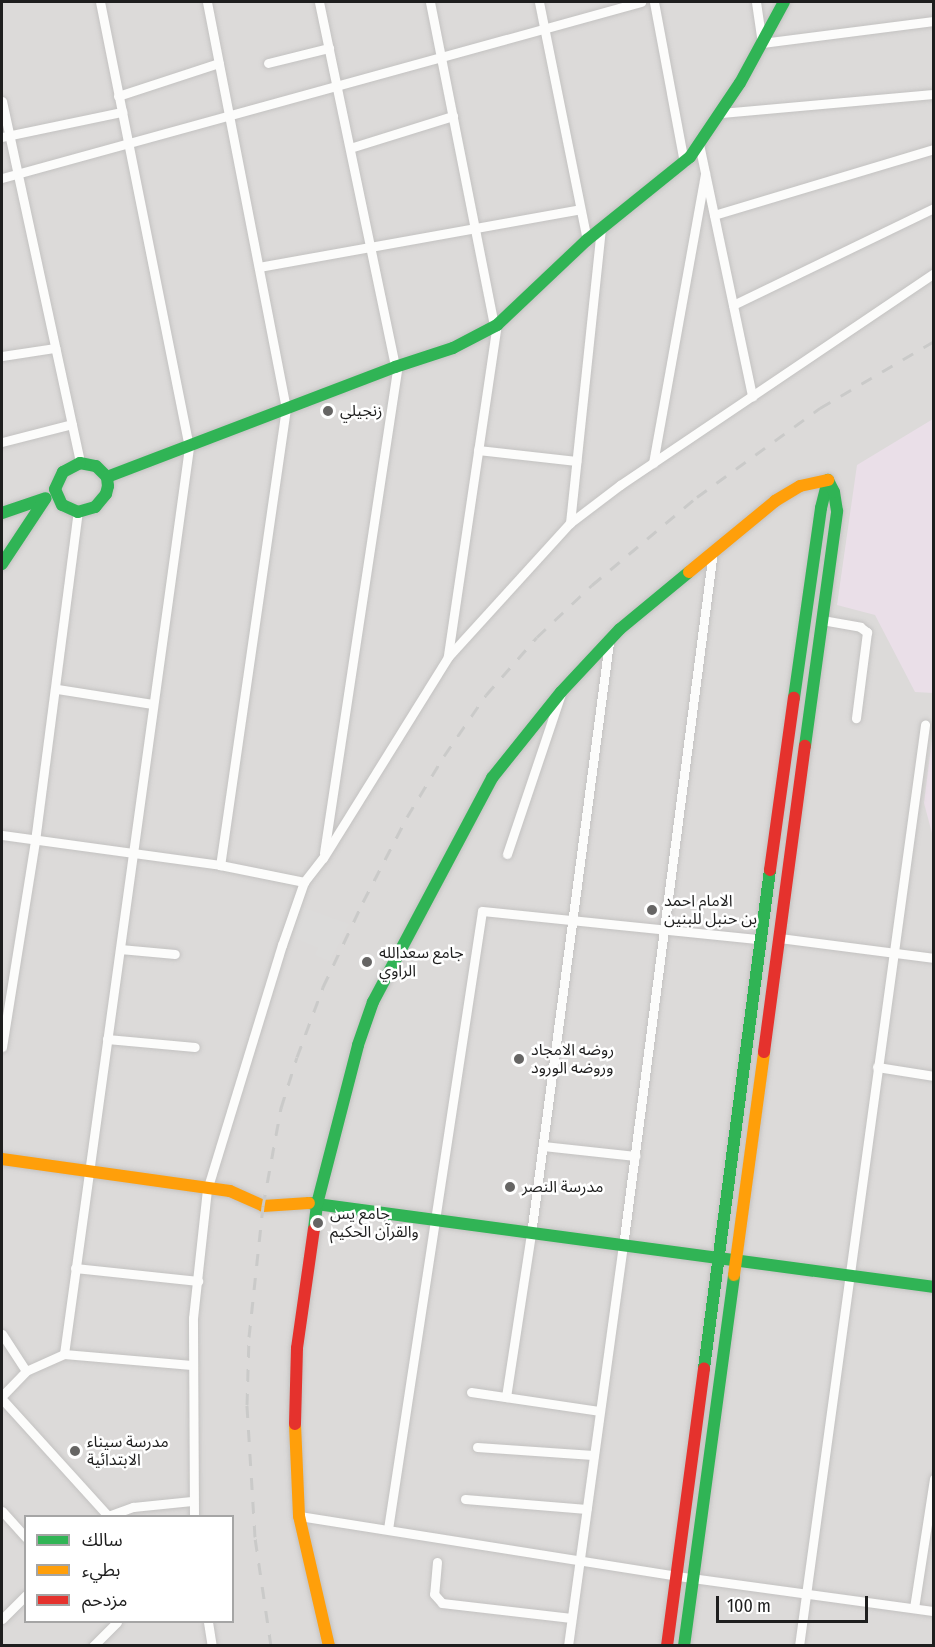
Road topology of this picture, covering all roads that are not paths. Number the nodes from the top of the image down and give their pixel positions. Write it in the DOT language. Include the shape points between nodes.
graph roads {
  1 [pos="100,2"];
  2 [pos="207,2"];
  3 [pos="319,2"];
  4 [pos="430,2"];
  5 [pos="538,2"];
  6 [pos="641,2"];
  7 [pos="654,2"];
  8 [pos="756,2"];
  9 [pos="784,2"];
  10 [pos="933,21"];
  11 [pos="544,28"];
  12 [pos="762,43"];
  13 [pos="329,48"];
  14 [pos="441,57"];
  15 [pos="219,63"];
  16 [pos="268,63"];
  17 [pos="337,86"];
  18 [pos="933,94"];
  19 [pos="118,96"];
  20 [pos="2,101"];
  21 [pos="122,112"];
  22 [pos="720,113"];
  23 [pos="229,115"];
  24 [pos="453,116"];
  25 [pos="5,136"];
  26 [pos="128,144"];
  27 [pos="699,144"];
  28 [pos="350,148"];
  29 [pos="933,149"];
  30 [pos="684,162"];
  31 [pos="17,174"];
  32 [pos="705,174"];
  33 [pos="2,178"];
  34 [pos="933,208"];
  35 [pos="580,209"];
  36 [pos="714,215"];
  37 [pos="475,228"];
  38 [pos="601,229"];
  39 [pos="587,240"];
  40 [pos="370,247"];
  41 [pos="259,267"];
  42 [pos="933,273"];
  43 [pos="733,305"];
  44 [pos="495,326"];
  45 [pos="55,348"];
  46 [pos="2,356"];
  47 [pos="397,366"];
  48 [pos="752,396"];
  49 [pos="286,408"];
  50 [pos="72,424"];
  51 [pos="2,442"];
  52 [pos="189,447"];
  53 [pos="478,450"];
  54 [pos="576,461"];
  55 [pos="653,463"];
  56 [pos="80,464"];
  57 [pos="107,477"];
  58 [pos="828,480"];
  59 [pos="51,497"];
  60 [pos="78,512"];
  61 [pos="2,513"];
  62 [pos="570,523"];
  63 [pos="713,551"];
  64 [pos="2,564"];
  65 [pos="807,613"];
  66 [pos="822,617"];
  67 [pos="609,639"];
  68 [pos="448,657"];
  69 [pos="57,689"];
  70 [pos="561,692"];
  71 [pos="153,704"];
  72 [pos="856,718"];
  73 [pos="925,725"];
  74 [pos="2,836"];
  75 [pos="35,841"];
  76 [pos="507,854"];
  77 [pos="133,855"];
  78 [pos="323,858"];
  79 [pos="220,865"];
  80 [pos="304,882"];
  81 [pos="573,920"];
  82 [pos="665,929"];
  83 [pos="780,938"];
  84 [pos="760,939"];
  85 [pos="120,949"];
  86 [pos="894,953"];
  87 [pos="176,954"];
  88 [pos="933,958"];
  89 [pos="107,1039"];
  90 [pos="2,1047"];
  91 [pos="195,1047"];
  92 [pos="878,1067"];
  93 [pos="933,1076"];
  94 [pos="736,1130"];
  95 [pos="755,1132"];
  96 [pos="543,1146"];
  97 [pos="635,1156"];
  98 [pos="2,1159"];
  99 [pos="89,1172"];
  100 [pos="207,1190"];
  101 [pos="317,1204"];
  102 [pos="434,1221"];
  103 [pos="531,1234"];
  104 [pos="623,1246"];
  105 [pos="720,1259"];
  106 [pos="736,1262"];
  107 [pos="75,1268"];
  108 [pos="850,1276"];
  109 [pos="198,1281"];
  110 [pos="933,1287"];
  111 [pos="2,1334"];
  112 [pos="64,1354"];
  113 [pos="192,1365"];
  114 [pos="26,1371"];
  115 [pos="471,1392"];
  116 [pos="506,1397"];
  117 [pos="2,1398"];
  118 [pos="599,1411"];
  119 [pos="477,1447"];
  120 [pos="593,1455"];
  121 [pos="933,1479"];
  122 [pos="465,1498"];
  123 [pos="192,1501"];
  124 [pos="587,1509"];
  125 [pos="2,1511"];
  126 [pos="107,1515"];
  127 [pos="111,1515"];
  128 [pos="194,1515"];
  129 [pos="299,1516"];
  130 [pos="388,1529"];
  131 [pos="24,1536"];
  132 [pos="580,1560"];
  133 [pos="437,1562"];
  134 [pos="677,1576"];
  135 [pos="694,1578"];
  136 [pos="806,1593"];
  137 [pos="24,1597"];
  138 [pos="914,1608"];
  139 [pos="933,1611"];
  140 [pos="571,1618"];
  141 [pos="2,1619"];
  142 [pos="116,1623"];
  143 [pos="208,1623"];
  144 [pos="93,1646"];
  145 [pos="212,1646"];
  146 [pos="328,1646"];
  147 [pos="568,1646"];
  148 [pos="667,1646"];
  149 [pos="684,1646"];
  150 [pos="799,1646"];
  1 -- 19 [label="street"];
  2 -- 15 [label="street"];
  3 -- 13 [label="street"];
  4 -- 14 [label="street"];
  5 -- 11 [label="street"];
  6 -- 11 [label="street"];
  7 -- 30 [label="street"];
  8 -- 12 [label="street"];
  9 -- 12 [label="street"];
  10 -- 12 [label="street"];
  11 -- 14 [label="street"];
  11 -- 35 [label="street"];
  12 -- 22 [label="street"];
  13 -- 16 [label="street"];
  13 -- 17 [label="street"];
  14 -- 17 [label="street"];
  14 -- 24 [label="street"];
  15 -- 19 [label="street"];
  15 -- 23 [label="street"];
  17 -- 23 [label="street"];
  17 -- 28 [label="street"];
  18 -- 22 [label="street"];
  19 -- 21 [label="street"];
  20 -- 25 [label="street"];
  21 -- 25 [label="street"];
  21 -- 26 [label="street"];
  22 -- 27 [label="street"];
  23 -- 26 [label="street"];
  23 -- 41 [label="street"];
  24 -- 28 [label="street"];
  24 -- 37 [label="street"];
  25 -- 31 [label="street"];
  26 -- 31 [label="street"];
  26 -- 52 [label="street"];
  27 -- 30 [label="street"];
  27 -- 32 [label="street"];
  28 -- 40 [label="street"];
  29 -- 36 [label="street"];
  30 -- 38 [label="street"];
  31 -- 33 [label="street"];
  31 -- 45 [label="street"];
  32 -- 36 [label="street"];
  32 -- 55 [label="street"];
  34 -- 43 [label="street"];
  35 -- 37 [label="street"];
  35 -- 39 [label="street"];
  36 -- 43 [label="street"];
  37 -- 40 [label="street"];
  37 -- 44 [label="street"];
  38 -- 39 [label="street"];
  38 -- 54 [label="street"];
  39 -- 44 [label="street"];
  40 -- 41 [label="street"];
  40 -- 47 [label="street"];
  41 -- 49 [label="street"];
  42 -- 48 [label="street"];
  43 -- 48 [label="street"];
  44 -- 47 [label="street" via="453,348"];
  44 -- 53 [label="street"];
  45 -- 46 [label="street"];
  45 -- 50 [label="street"];
  47 -- 49 [label="street"];
  47 -- 78 [label="street"];
  48 -- 55 [label="street"];
  49 -- 52 [label="street"];
  49 -- 79 [label="street"];
  50 -- 51 [label="street"];
  50 -- 56 [label="street"];
  52 -- 57 [label="street"];
  52 -- 71 [label="street"];
  53 -- 54 [label="street"];
  53 -- 68 [label="street"];
  54 -- 62 [label="street"];
  55 -- 62 [label="street"];
  56 -- 57 [label="street" via="96,466"];
  56 -- 59 [label="street" via="63,472"];
  57 -- 60 [label="street" via="102,502"];
  58 -- 63 [label="street" via="800,486 783,495"];
  58 -- 65 [label="street"];
  58 -- 66 [label="street" via="837,511"];
  59 -- 60 [label="street"];
  59 -- 61 [label="street"];
  59 -- 64 [label="street"];
  60 -- 69 [label="street"];
  62 -- 68 [label="street"];
  63 -- 67 [label="street"];
  63 -- 82 [label="street"];
  65 -- 66 [label="street"];
  65 -- 84 [label="street"];
  66 -- 72 [label="street" via="861,627 868,635"];
  66 -- 83 [label="street"];
  67 -- 70 [label="street"];
  67 -- 81 [label="street"];
  68 -- 78 [label="street"];
  69 -- 71 [label="street"];
  69 -- 75 [label="street"];
  70 -- 76 [label="street"];
  70 -- 101 [label="street" via="492,778 383,981 358,1045"];
  71 -- 77 [label="street"];
  73 -- 86 [label="street"];
  74 -- 75 [label="street"];
  75 -- 77 [label="street"];
  75 -- 90 [label="street"];
  77 -- 79 [label="street"];
  77 -- 85 [label="street"];
  78 -- 80 [label="street"];
  79 -- 80 [label="street"];
  80 -- 100 [label="street"];
  81 -- 82 [label="street"];
  81 -- 96 [label="street"];
  81 -- 102 [label="street" via="482,911"];
  82 -- 84 [label="street"];
  82 -- 97 [label="street"];
  83 -- 86 [label="street"];
  83 -- 95 [label="street"];
  84 -- 94 [label="street"];
  85 -- 87 [label="street"];
  85 -- 89 [label="street"];
  86 -- 88 [label="street"];
  86 -- 92 [label="street"];
  89 -- 91 [label="street"];
  89 -- 99 [label="street"];
  92 -- 93 [label="street"];
  92 -- 108 [label="street"];
  94 -- 95 [label="street"];
  94 -- 105 [label="street"];
  95 -- 106 [label="street"];
  96 -- 97 [label="street"];
  96 -- 103 [label="street"];
  97 -- 104 [label="street"];
  98 -- 99 [label="street"];
  99 -- 100 [label="street"];
  99 -- 107 [label="street"];
  100 -- 101 [label="street" via="237,1193 263,1206"];
  100 -- 109 [label="street"];
  101 -- 102 [label="street"];
  101 -- 129 [label="street" via="297,1348"];
  102 -- 103 [label="street"];
  102 -- 130 [label="street"];
  103 -- 104 [label="street"];
  103 -- 116 [label="street"];
  104 -- 105 [label="street"];
  104 -- 118 [label="street"];
  105 -- 106 [label="street"];
  105 -- 134 [label="street"];
  106 -- 108 [label="street"];
  106 -- 135 [label="street"];
  107 -- 109 [label="street"];
  107 -- 112 [label="street"];
  108 -- 110 [label="street"];
  108 -- 136 [label="street"];
  109 -- 113 [label="street"];
  111 -- 114 [label="street"];
  112 -- 113 [label="street"];
  112 -- 114 [label="street"];
  113 -- 123 [label="street"];
  114 -- 117 [label="street"];
  115 -- 116 [label="street"];
  116 -- 118 [label="street"];
  117 -- 126 [label="street"];
  118 -- 120 [label="street"];
  119 -- 120 [label="street"];
  120 -- 124 [label="street"];
  121 -- 138 [label="street"];
  122 -- 124 [label="street"];
  123 -- 127 [label="street" via="133,1507"];
  123 -- 128 [label="street"];
  124 -- 132 [label="street"];
  125 -- 131 [label="street"];
  129 -- 130 [label="street"];
  129 -- 146 [label="street"];
  130 -- 132 [label="street"];
  132 -- 134 [label="street"];
  132 -- 140 [label="street"];
  133 -- 140 [label="street" via="434,1594 442,1603"];
  134 -- 135 [label="street"];
  134 -- 148 [label="street"];
  135 -- 136 [label="street"];
  135 -- 149 [label="street"];
  136 -- 138 [label="street"];
  136 -- 150 [label="street"];
  137 -- 141 [label="street"];
  138 -- 139 [label="street"];
  140 -- 147 [label="street"];
  142 -- 144 [label="street"];
  143 -- 145 [label="street"];
}
